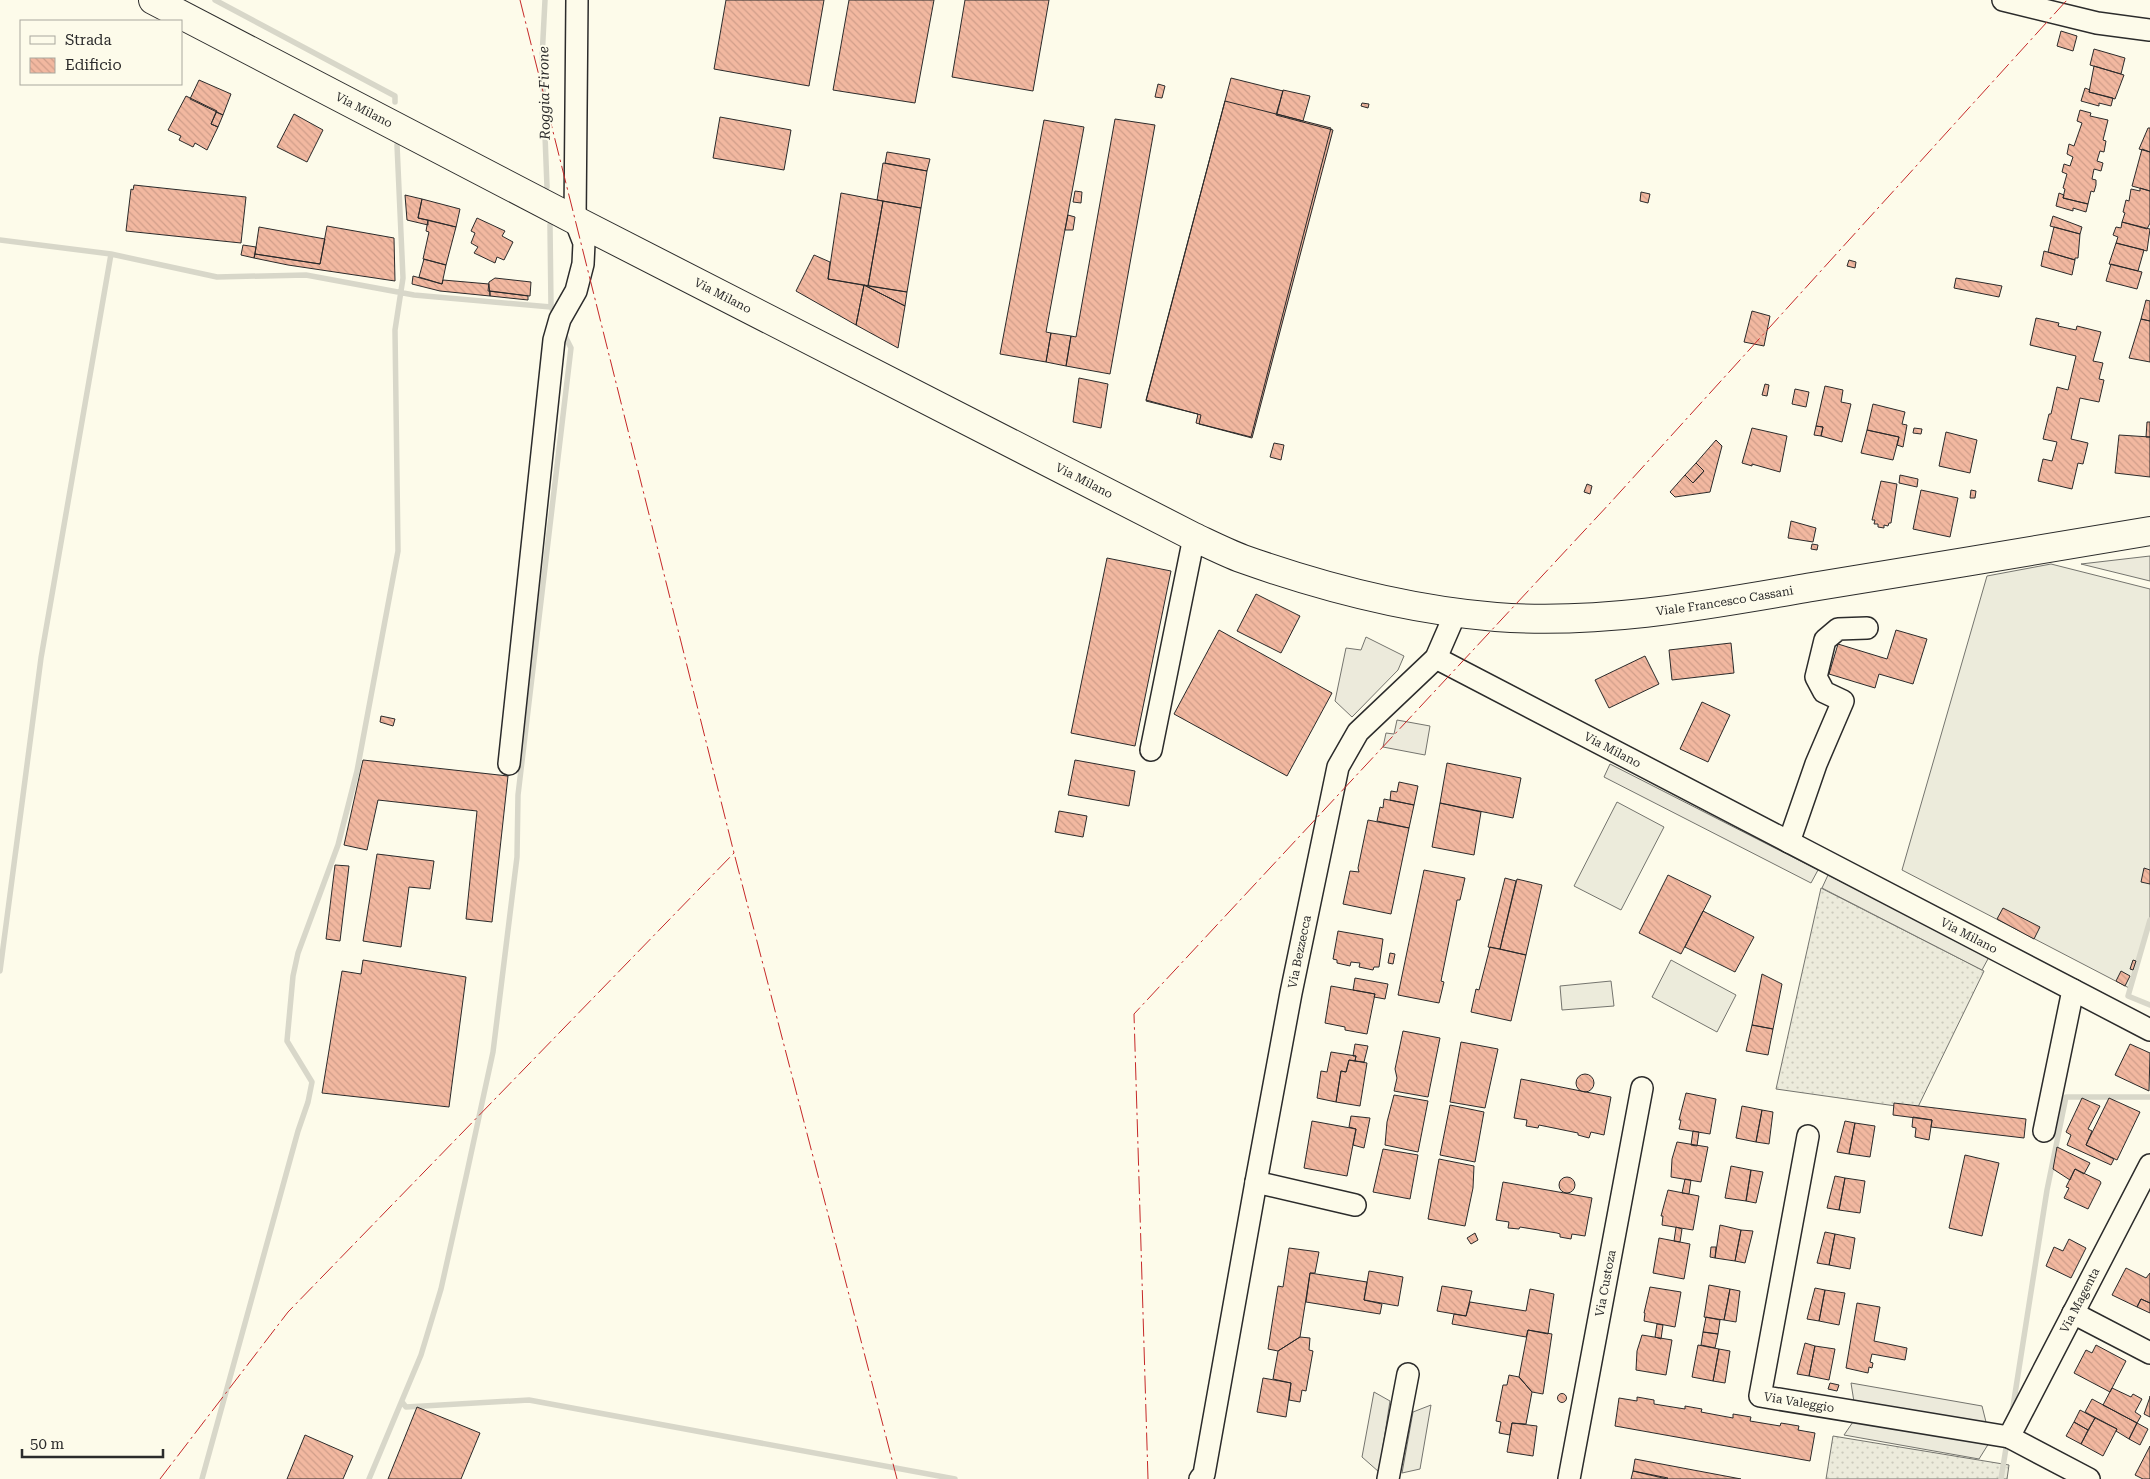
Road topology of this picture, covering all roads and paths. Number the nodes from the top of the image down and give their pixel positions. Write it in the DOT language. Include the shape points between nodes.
graph roads {
  1 [pos="153,0"];
  2 [pos="577,0"];
  3 [pos="2003,0"];
  4 [pos="2150,30"];
  5 [pos="575,220"];
  6 [pos="2150,531"];
  7 [pos="1194,537"];
  8 [pos="1300,577"];
  9 [pos="1456,612"];
  10 [pos="1867,628"];
  11 [pos="1436,658"];
  12 [pos="1151,750"];
  13 [pos="509,764"];
  14 [pos="1789,842"];
  15 [pos="2073,990"];
  16 [pos="2150,1030"];
  17 [pos="1642,1088"];
  18 [pos="2044,1131"];
  19 [pos="1808,1136"];
  20 [pos="2150,1164"];
  21 [pos="1256,1182"];
  22 [pos="1354,1205"];
  23 [pos="2073,1313"];
  24 [pos="2150,1353"];
  25 [pos="1408,1374"];
  26 [pos="2009,1437"];
  27 [pos="1200,1479"];
  28 [pos="1388,1479"];
  29 [pos="1569,1479"];
  30 [pos="2089,1479"];
  1 -- 5 [label="main road, Via Milano"];
  2 -- 5 [label="street"];
  3 -- 4 [label="street" via="2097,23"];
  5 -- 7 [label="main road, Via Milano"];
  5 -- 13 [label="street" via="584,243 583,264 576,291 560,319 554,340"];
  6 -- 9 [label="main road, Viale Francesco Cassani" via="1694,606 1626,614 1557,618 1497,617"];
  7 -- 8 [label="main road, Via Milano" via="1242,559"];
  7 -- 12 [label="street"];
  8 -- 9 [label="main road, Viale Francesco Cassani" via="1353,592"];
  9 -- 11 [label="street"];
  10 -- 14 [label="street" via="1838,629 1825,640 1816,677 1824,692 1843,701 1816,764"];
  11 -- 14 [label="street, Via Milano"];
  11 -- 21 [label="street, Via Bezzecca" via="1358,732 1338,767"];
  14 -- 15 [label="street, Via Milano"];
  15 -- 16 [label="street, Via Milano"];
  15 -- 18 [label="street"];
  17 -- 29 [label="street, Via Custoza"];
  19 -- 26 [label="street, Via Valeggio" via="1760,1396"];
  20 -- 23 [label="street, Via Magenta"];
  21 -- 22 [label="street"];
  21 -- 27 [label="street, Via Bezzecca" via="1204,1474"];
  23 -- 24 [label="street"];
  23 -- 26 [label="street, Via Magenta"];
  25 -- 28 [label="street"];
  26 -- 30 [label="street"];
}
